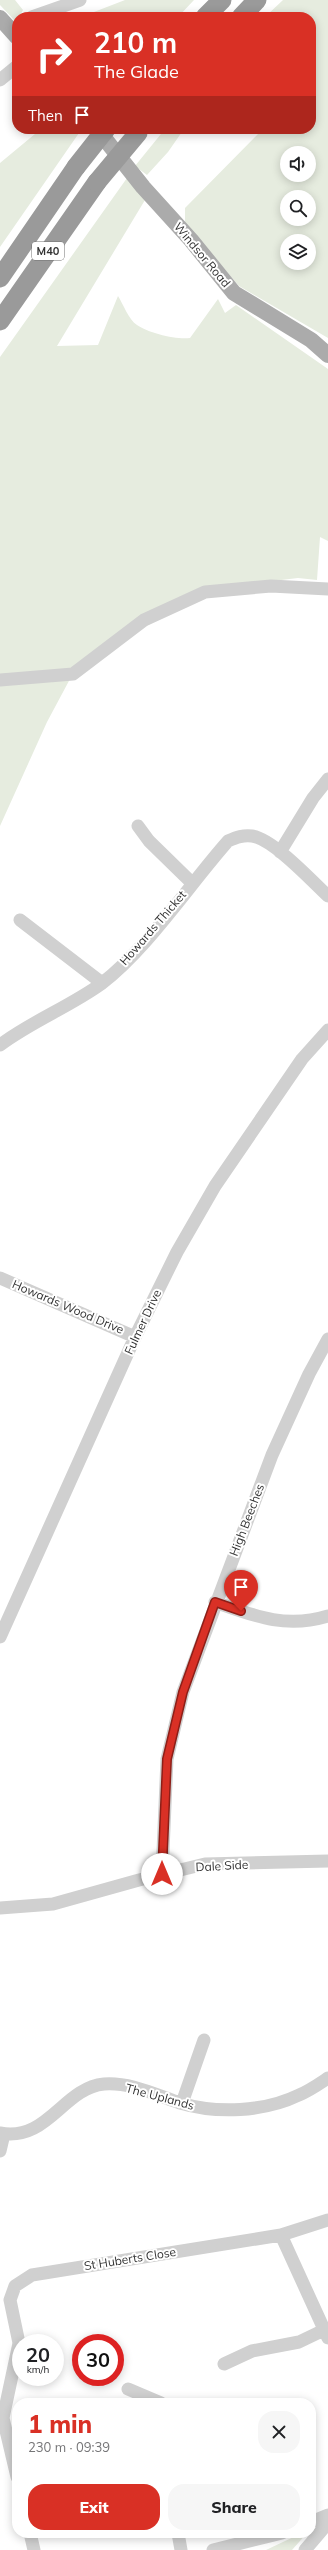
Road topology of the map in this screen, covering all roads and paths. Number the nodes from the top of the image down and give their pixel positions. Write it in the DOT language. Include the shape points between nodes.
graph roads {
  1 [pos="80,0"];
  2 [pos="222,0"];
  3 [pos="257,0"];
  4 [pos="46,12"];
  5 [pos="210,12"];
  6 [pos="246,12"];
  7 [pos="0,18"];
  8 [pos="12,29"];
  9 [pos="12,70"];
  10 [pos="0,80"];
  11 [pos="101,134"];
  12 [pos="102,134"];
  13 [pos="137,134"];
  14 [pos="0,278"];
  15 [pos="0,321"];
  16 [pos="328,355"];
  17 [pos="328,589"];
  18 [pos="0,680"];
  19 [pos="328,779"];
  20 [pos="138,826"];
  21 [pos="280,852"];
  22 [pos="192,883"];
  23 [pos="328,896"];
  24 [pos="20,920"];
  25 [pos="102,983"];
  26 [pos="328,1030"];
  27 [pos="0,1045"];
  28 [pos="0,1278"];
  29 [pos="136,1337"];
  30 [pos="328,1339"];
  31 [pos="215,1602"];
  32 [pos="328,1616"];
  33 [pos="0,1637"];
  34 [pos="328,1861"];
  35 [pos="162,1874"];
  36 [pos="0,1908"];
  37 [pos="204,2040"];
  38 [pos="328,2078"];
  39 [pos="182,2103"];
  40 [pos="2,2134"];
  41 [pos="0,2151"];
  42 [pos="328,2220"];
  43 [pos="281,2235"];
  44 [pos="6,2319"];
  45 [pos="326,2334"];
  46 [pos="224,2364"];
  47 [pos="128,2389"];
  48 [pos="149,2398"];
  49 [pos="12,2456"];
  50 [pos="328,2515"];
  51 [pos="316,2520"];
  52 [pos="328,2523"];
  53 [pos="316,2537"];
  54 [pos="31,2538"];
  55 [pos="179,2538"];
  56 [pos="262,2538"];
  57 [pos="315,2538"];
  58 [pos="34,2550"];
  59 [pos="181,2550"];
  60 [pos="214,2550"];
  61 [pos="305,2550"];
  1 -- 4 [label="street"];
  2 -- 5 [label="highway"];
  3 -- 6 [label="highway"];
  7 -- 8 [label="main road"];
  9 -- 10 [label="street"];
  11 -- 16 [label="main road, Windsor Road" via="143,188 191,240 234,293 311,340"];
  12 -- 14 [label="highway, M40, bridge" via="76,167"];
  13 -- 15 [label="highway, M40, bridge" via="97,182"];
  17 -- 18 [label="street" via="271,586 204,592 144,620 73,674"];
  19 -- 21 [label="street" via="313,798"];
  20 -- 22 [label="street" via="149,841"];
  21 -- 22 [label="street, Howards Thicket" via="268,842 253,836 239,836 228,841"];
  21 -- 23 [label="street, Howards Thicket"];
  22 -- 25 [label="street, Howards Thicket" via="133,954"];
  24 -- 25 [label="street"];
  25 -- 27 [label="street, Howards Thicket" via="52,1015 24,1027"];
  26 -- 29 [label="street, Fulmer Drive" via="302,1059 215,1186 177,1252"];
  28 -- 29 [label="street, Howards Wood Drive"];
  29 -- 33 [label="street, Fulmer Drive"];
  30 -- 31 [label="street, High Beeches" via="272,1455"];
  31 -- 32 [label="street" via="266,1620 294,1622"];
  31 -- 35 [label="street, High Beeches" via="183,1692 167,1759"];
  34 -- 35 [label="street, Dale Side" via="205,1864"];
  35 -- 36 [label="street, Dale Side" via="52,1904"];
  37 -- 39 [label="street"];
  38 -- 39 [label="street, The Uplands" via="299,2096 260,2108 208,2109"];
  39 -- 40 [label="street, The Uplands" via="131,2086 103,2084 76,2094 48,2121 29,2131"];
  40 -- 41 [label="street"];
  42 -- 43 [label="street, St Huberts Close"];
  43 -- 44 [label="street, St Huberts Close" via="32,2275 15,2286"];
  43 -- 45 [label="street"];
  44 -- 49 [label="street, St Huberts Close" via="19,2343 3,2418"];
  45 -- 46 [label="street" via="252,2351"];
  47 -- 48 [label="street"];
  50 -- 51 [label="street"];
  52 -- 53 [label="street"];
  54 -- 58 [label="street"];
  55 -- 59 [label="street"];
  56 -- 60 [label="street"];
  57 -- 61 [label="street"];
}
